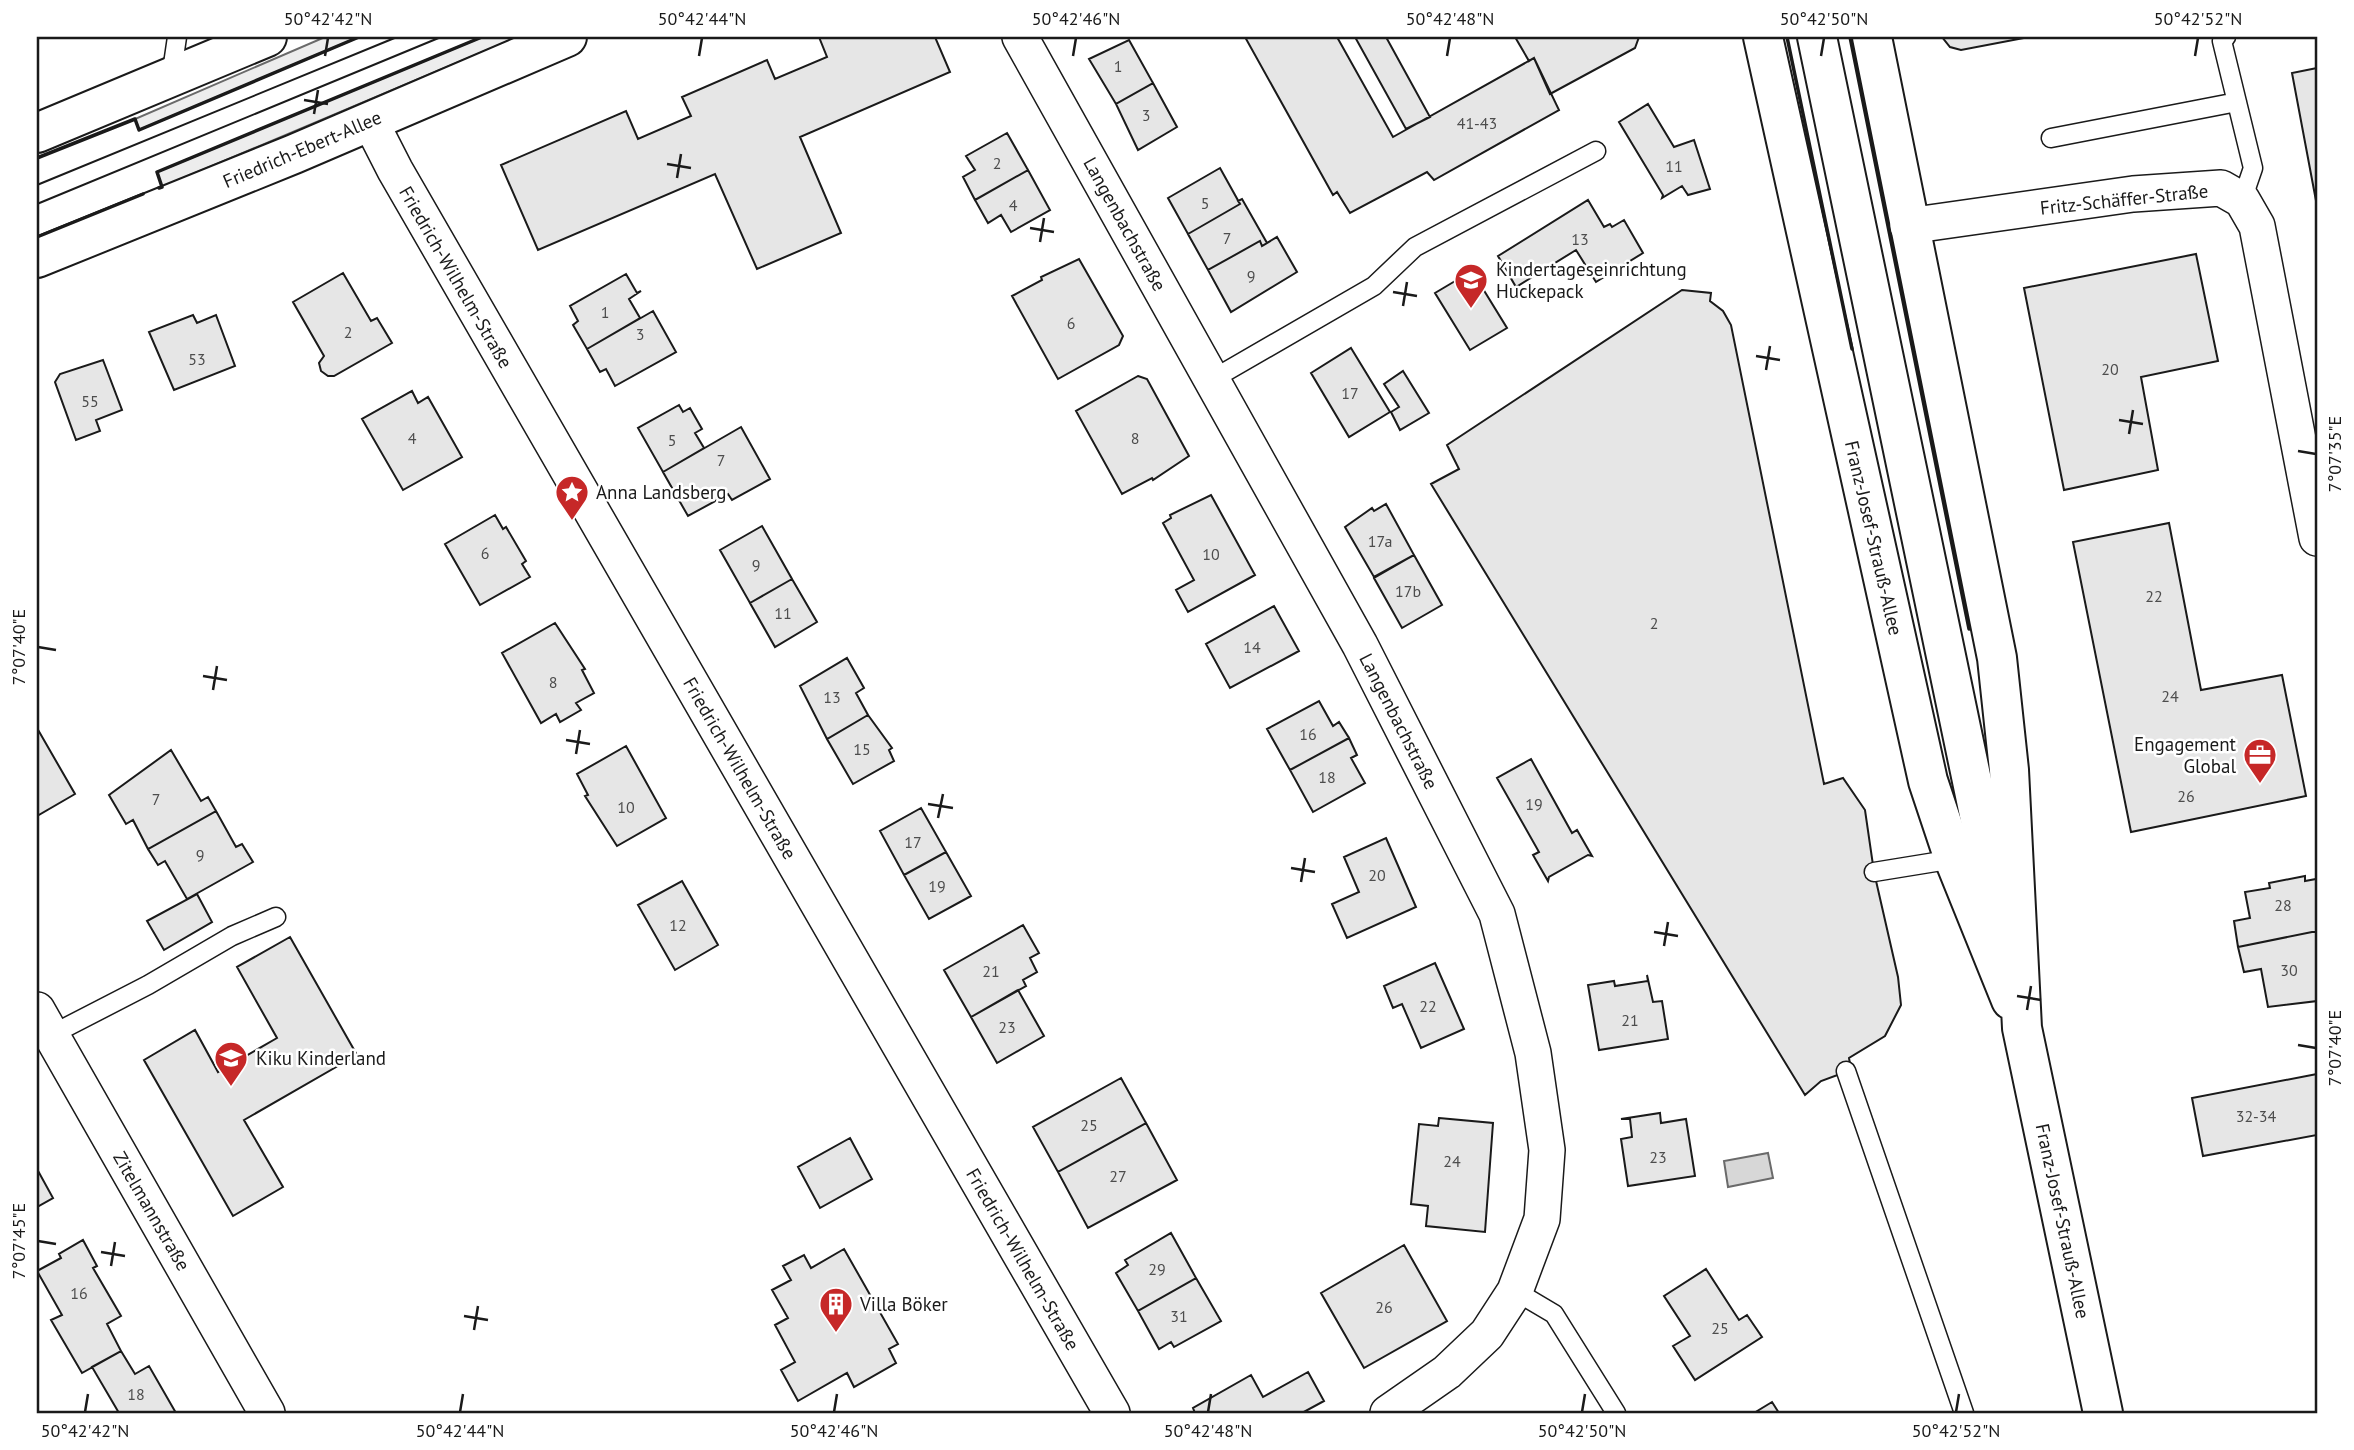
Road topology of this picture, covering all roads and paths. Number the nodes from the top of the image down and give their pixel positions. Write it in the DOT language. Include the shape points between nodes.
graph roads {
  1 [pos="177,37"];
  2 [pos="267,37"];
  3 [pos="567,37"];
  4 [pos="1020,37"];
  5 [pos="1763,37"];
  6 [pos="1817,37"];
  7 [pos="1872,37"];
  8 [pos="2226,37"];
  9 [pos="171,78"];
  10 [pos="2236,102"];
  11 [pos="370,121"];
  12 [pos="37,133"];
  13 [pos="2051,138"];
  14 [pos="1595,151"];
  15 [pos="2242,200"];
  16 [pos="1908,226"];
  17 [pos="37,258"];
  18 [pos="1213,379"];
  19 [pos="2317,538"];
  20 [pos="1954,859"];
  21 [pos="1874,872"];
  22 [pos="276,917"];
  23 [pos="44,1022"];
  24 [pos="2022,1028"];
  25 [pos="1846,1071"];
  26 [pos="1515,1291"];
  27 [pos="267,1413"];
  28 [pos="1112,1413"];
  29 [pos="1388,1413"];
  30 [pos="1616,1413"];
  31 [pos="1964,1413"];
  32 [pos="2103,1413"];
  1 -- 9 [label="lane"];
  2 -- 9 [label="main road"];
  3 -- 11 [label="main road, Friedrich-Ebert-Allee"];
  4 -- 18 [label="street, Langenbachstraße"];
  5 -- 20 [label="main road, Franz-Josef-Strauß-Allee" via="1928,781"];
  6 -- 24 [label="main road, Franz-Josef-Strauß-Allee"];
  7 -- 16 [label="main road, Franz-Josef-Strauß-Allee"];
  8 -- 10 [label="lane" via="2222,41"];
  9 -- 12 [label="main road"];
  10 -- 13 [label="lane"];
  10 -- 15 [label="lane" via="2253,168"];
  11 -- 17 [label="main road, Friedrich-Ebert-Allee"];
  11 -- 28 [label="street, Friedrich-Wilhelm-Straße"];
  14 -- 18 [label="lane" via="1415,247 1374,286"];
  15 -- 16 [label="street, Fritz-Schäffer-Straße" via="2221,188 2133,194"];
  15 -- 19 [label="street" via="2257,226"];
  16 -- 24 [label="main road, Franz-Josef-Strauß-Allee" via="1997,658 2009,770"];
  18 -- 26 [label="street, Langenbachstraße" via="1360,645 1497,914 1533,1053 1547,1150 1542,1219"];
  20 -- 21 [label="lane"];
  20 -- 24 [label="main road, Franz-Josef-Strauß-Allee"];
  22 -- 23 [label="lane" via="232,936 148,985"];
  23 -- 27 [label="street, Zitelmannstraße"];
  24 -- 32 [label="main road, Franz-Josef-Strauß-Allee"];
  25 -- 31 [label="lane"];
  26 -- 29 [label="street, Langenbachstraße" via="1487,1334 1447,1371"];
  26 -- 30 [label="lane" via="1553,1314"];
}
